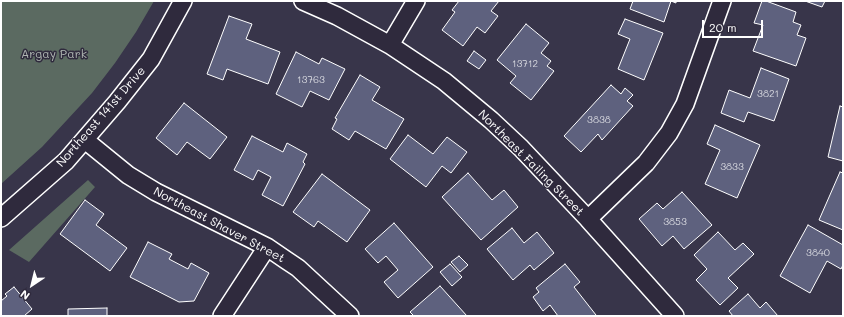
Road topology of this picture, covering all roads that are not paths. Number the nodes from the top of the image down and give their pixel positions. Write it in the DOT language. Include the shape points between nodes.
graph roads {
  1 [pos="183,1"];
  2 [pos="303,1"];
  3 [pos="416,1"];
  4 [pos="722,1"];
  5 [pos="390,45"];
  6 [pos="85,140"];
  7 [pos="1,218"];
  8 [pos="588,219"];
  9 [pos="267,247"];
  10 [pos="222,316"];
  11 [pos="350,316"];
  12 [pos="675,316"];
  1 -- 6 [label="street, Northeast 141st Drive" via="151,59"];
  2 -- 5 [label="street, Northeast Failing Street"];
  3 -- 5 [label="street"];
  4 -- 8 [label="street" via="685,104 669,133 646,163"];
  5 -- 8 [label="street, Northeast Failing Street" via="444,81 491,120"];
  6 -- 7 [label="street, Northeast 141st Drive" via="66,161"];
  6 -- 9 [label="street, Northeast Shaver Street" via="128,175 156,192"];
  8 -- 12 [label="street, Northeast Failing Street"];
  9 -- 10 [label="street"];
  9 -- 11 [label="street, Northeast Shaver Street" via="298,268"];
}
